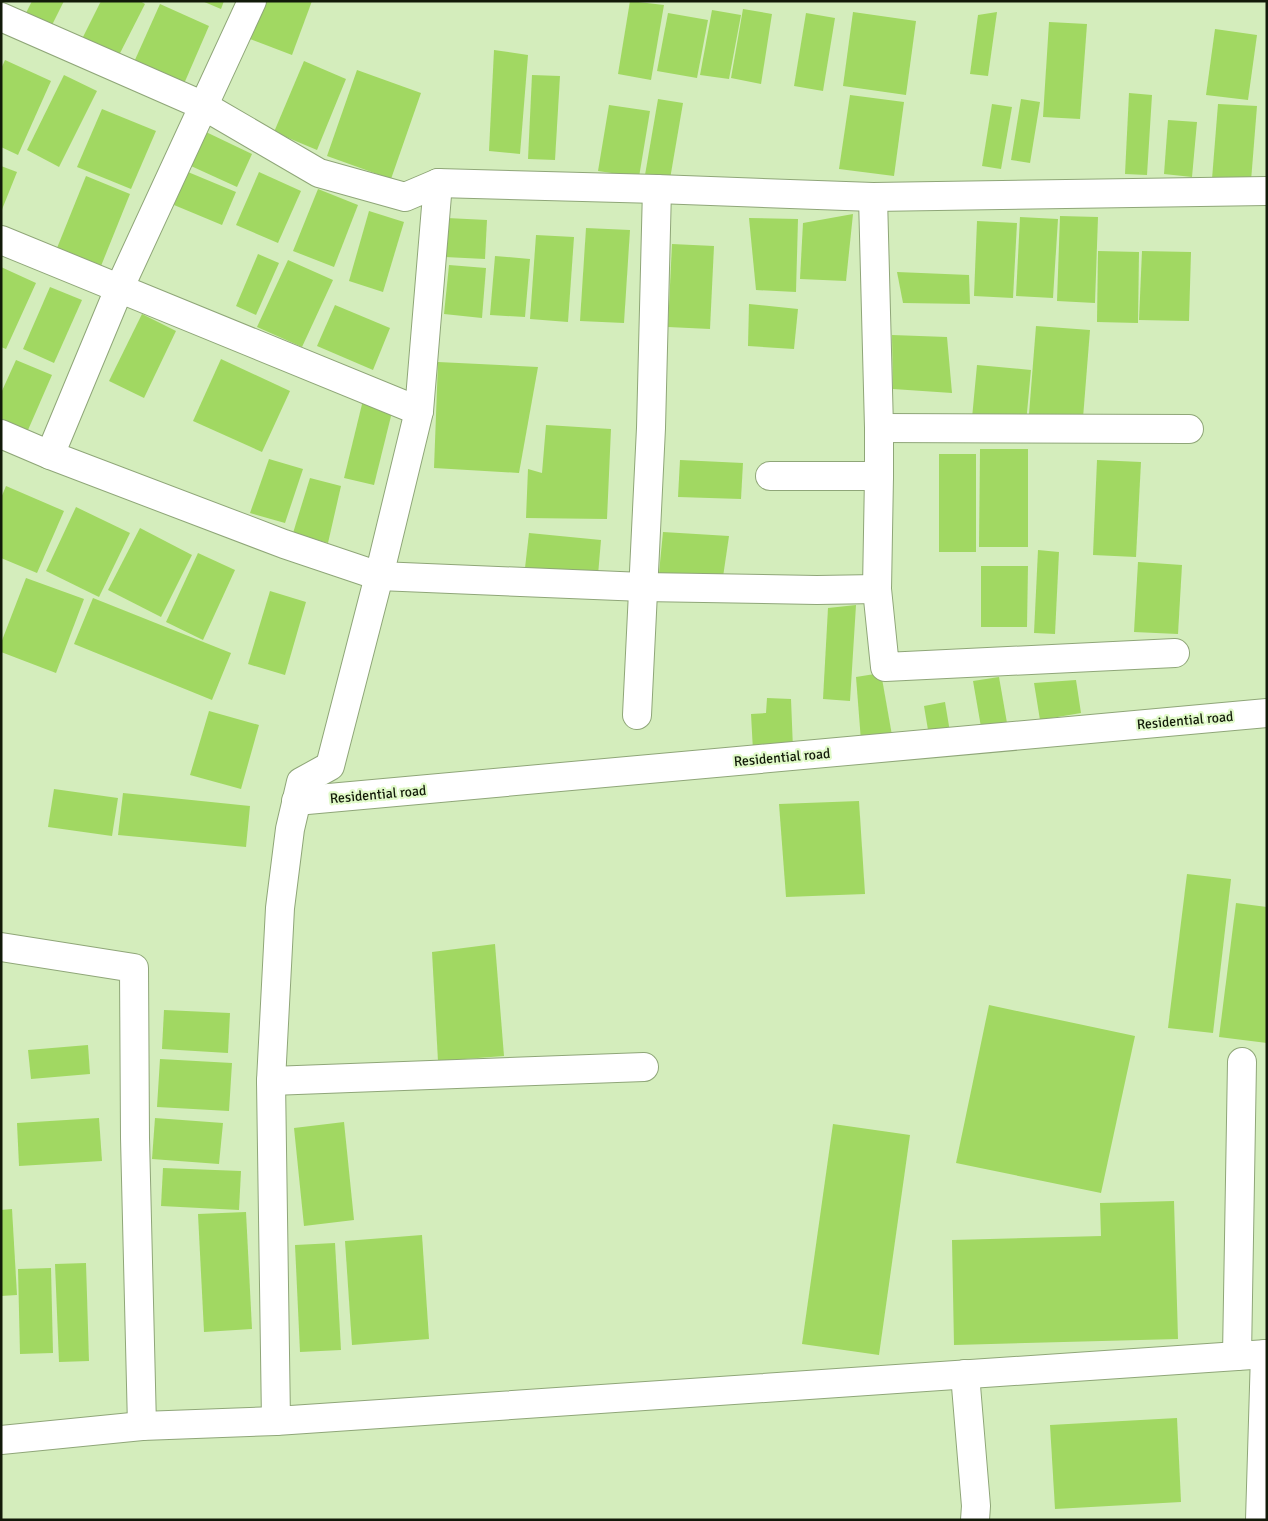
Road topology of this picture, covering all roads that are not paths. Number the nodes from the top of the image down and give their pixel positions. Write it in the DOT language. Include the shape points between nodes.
graph roads {
  1 [pos="252,1"];
  2 [pos="1,17"];
  3 [pos="204,106"];
  4 [pos="438,183"];
  5 [pos="657,189"];
  6 [pos="1267,191"];
  7 [pos="873,197"];
  8 [pos="1,240"];
  9 [pos="119,289"];
  10 [pos="419,411"];
  11 [pos="879,428"];
  12 [pos="1189,429"];
  13 [pos="1,434"];
  14 [pos="50,455"];
  15 [pos="770,476"];
  16 [pos="879,476"];
  17 [pos="379,576"];
  18 [pos="643,587"];
  19 [pos="876,589"];
  20 [pos="1175,653"];
  21 [pos="1267,713"];
  22 [pos="637,715"];
  23 [pos="296,801"];
  24 [pos="1,947"];
  25 [pos="1242,1062"];
  26 [pos="644,1066"];
  27 [pos="271,1081"];
  28 [pos="1266,1354"];
  29 [pos="1236,1356"];
  30 [pos="965,1374"];
  31 [pos="276,1421"];
  32 [pos="142,1426"];
  33 [pos="1,1440"];
  34 [pos="975,1520"];
  35 [pos="1260,1520"];
  1 -- 3 [label="main road"];
  2 -- 3 [label="main road"];
  3 -- 4 [label="main road" via="318,173 405,197"];
  3 -- 9 [label="main road"];
  4 -- 5 [label="main road"];
  4 -- 10 [label="main road"];
  5 -- 7 [label="main road"];
  5 -- 18 [label="main road"];
  6 -- 7 [label="main road"];
  7 -- 11 [label="main road"];
  8 -- 9 [label="main road"];
  9 -- 10 [label="main road"];
  9 -- 14 [label="main road"];
  10 -- 17 [label="main road"];
  11 -- 12 [label="main road"];
  11 -- 16 [label="main road"];
  13 -- 14 [label="main road"];
  14 -- 17 [label="main road" via="284,544"];
  15 -- 16 [label="main road"];
  16 -- 19 [label="main road"];
  17 -- 18 [label="main road"];
  17 -- 23 [label="main road" via="330,766 301,782"];
  18 -- 19 [label="main road"];
  18 -- 22 [label="main road"];
  19 -- 20 [label="main road" via="885,667"];
  21 -- 23 [label="main road, Residential road"];
  23 -- 27 [label="main road" via="280,908"];
  24 -- 32 [label="main road" via="134,968"];
  25 -- 29 [label="main road"];
  26 -- 27 [label="main road"];
  27 -- 31 [label="main road"];
  28 -- 29 [label="main road"];
  28 -- 35 [label="main road"];
  29 -- 30 [label="main road"];
  30 -- 31 [label="main road"];
  30 -- 34 [label="main road"];
  31 -- 32 [label="main road"];
  32 -- 33 [label="main road"];
}
